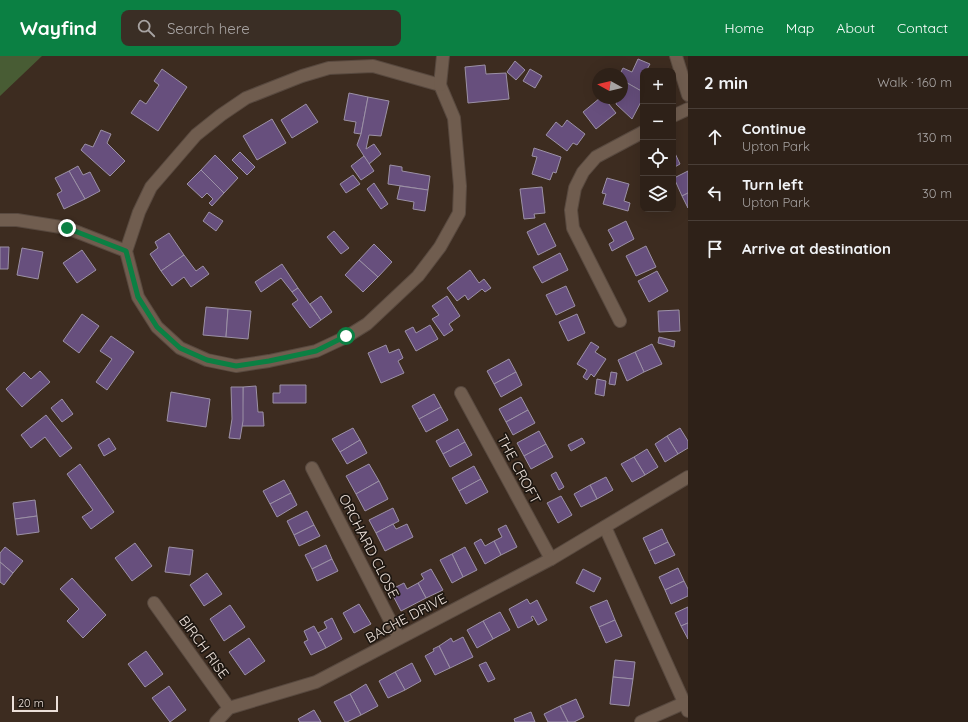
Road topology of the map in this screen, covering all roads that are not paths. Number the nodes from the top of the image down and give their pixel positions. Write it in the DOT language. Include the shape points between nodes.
graph roads {
  1 [pos="443,56"];
  2 [pos="676,56"];
  3 [pos="440,85"];
  4 [pos="688,95"];
  5 [pos="688,109"];
  6 [pos="676,115"];
  7 [pos="640,134"];
  8 [pos="0,220"];
  9 [pos="126,251"];
  10 [pos="620,321"];
  11 [pos="461,393"];
  12 [pos="312,468"];
  13 [pos="688,478"];
  14 [pos="605,527"];
  15 [pos="551,559"];
  16 [pos="154,603"];
  17 [pos="399,638"];
  18 [pos="686,707"];
  19 [pos="229,708"];
  20 [pos="216,722"];
  21 [pos="641,722"];
  1 -- 3 [label="street"];
  2 -- 4 [label="street"];
  3 -- 9 [label="street" via="373,66 329,68 246,98 196,135 151,187 139,212"];
  3 -- 9 [label="street" via="454,118 460,186 459,213 440,247 418,276 367,324 346,336 316,351 269,361 236,366 207,360 180,348 157,327 138,297"];
  5 -- 6 [label="street"];
  7 -- 10 [label="street" via="596,157 583,172 571,210 573,228"];
  8 -- 9 [label="street" via="17,220 67,228"];
  11 -- 15 [label="street, THE CROFT"];
  12 -- 17 [label="street, ORCHARD CLOSE"];
  13 -- 14 [label="street, BACHE DRIVE"];
  14 -- 15 [label="street, BACHE DRIVE"];
  14 -- 18 [label="street"];
  15 -- 17 [label="street, BACHE DRIVE"];
  16 -- 19 [label="street, BIRCH RISE"];
  17 -- 19 [label="street, BACHE DRIVE" via="316,682"];
  18 -- 21 [label="street"];
  19 -- 20 [label="street"];
}
